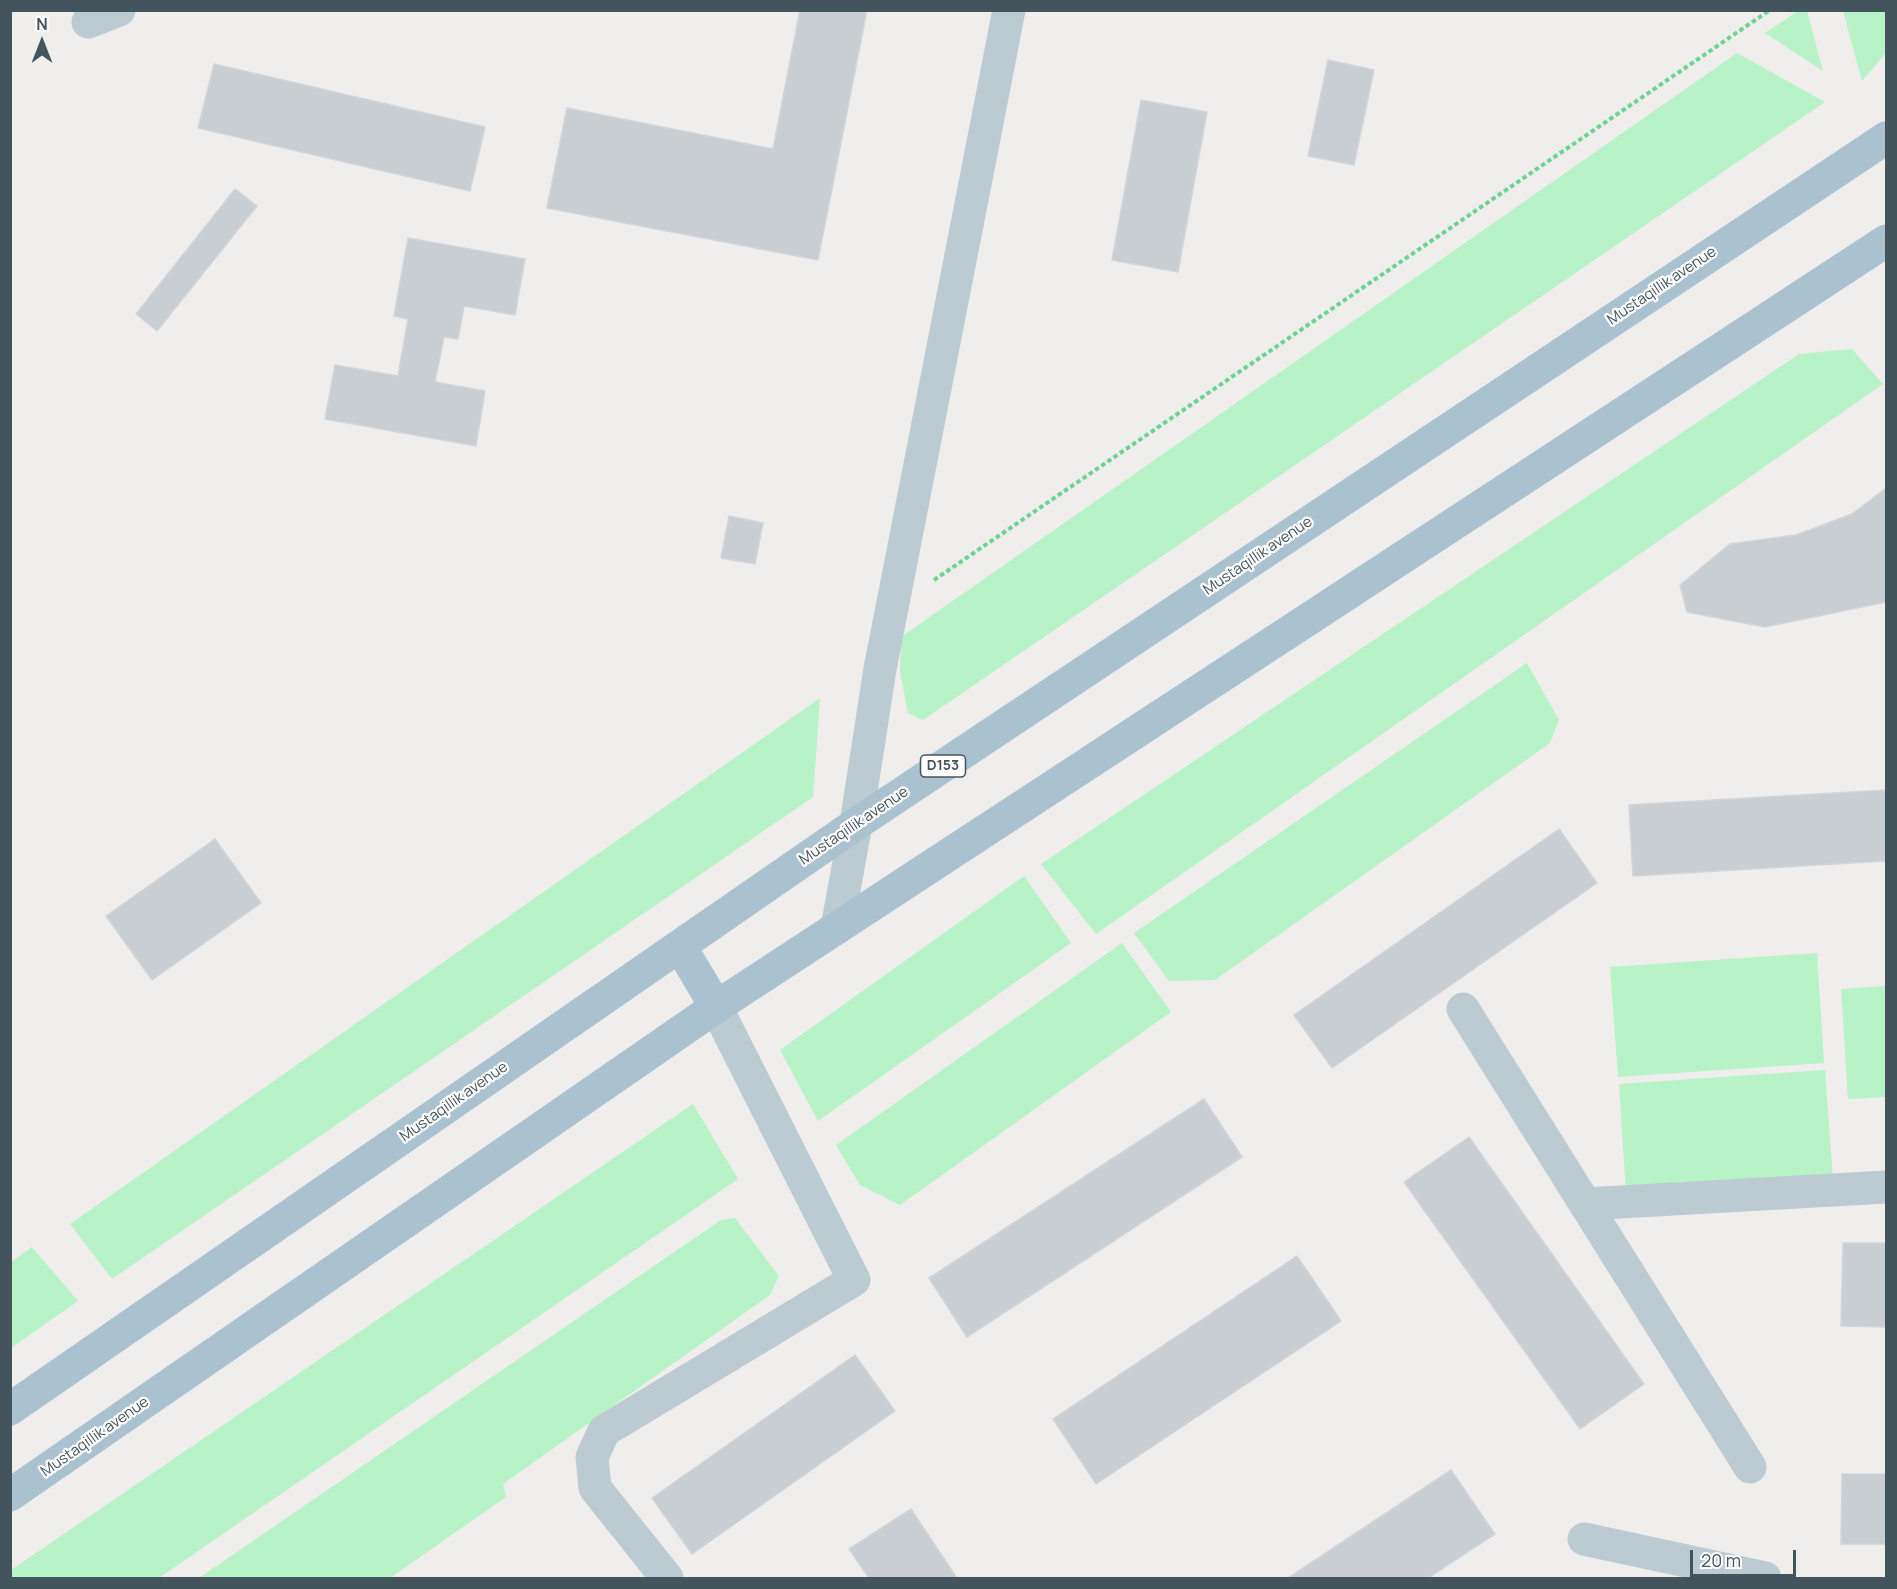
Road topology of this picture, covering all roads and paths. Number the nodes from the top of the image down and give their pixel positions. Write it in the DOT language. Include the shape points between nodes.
graph roads {
  1 [pos="119,10"];
  2 [pos="1009,10"];
  3 [pos="1770,10"];
  4 [pos="88,22"];
  5 [pos="1887,138"];
  6 [pos="1887,241"];
  7 [pos="891,610"];
  8 [pos="856,824"];
  9 [pos="837,928"];
  10 [pos="680,946"];
  11 [pos="716,1007"];
  12 [pos="1463,1009"];
  13 [pos="1887,1187"];
  14 [pos="1585,1204"];
  15 [pos="10,1409"];
  16 [pos="1750,1467"];
  17 [pos="10,1495"];
  18 [pos="1584,1539"];
  19 [pos="667,1578"];
  20 [pos="1765,1578"];
  1 -- 4 [label="street"];
  2 -- 7 [label="street"];
  3 -- 7 [label="path"];
  5 -- 8 [label="main road, Mustaqillik avenue / D153"];
  6 -- 9 [label="main road, Mustaqillik avenue"];
  7 -- 8 [label="street"];
  8 -- 9 [label="street"];
  8 -- 10 [label="main road, Mustaqillik avenue / D153"];
  9 -- 11 [label="main road, Mustaqillik avenue"];
  10 -- 11 [label="main road"];
  10 -- 15 [label="main road, Mustaqillik avenue / D153"];
  11 -- 17 [label="main road, Mustaqillik avenue"];
  11 -- 19 [label="street" via="854,1280 604,1431 592,1457 595,1488"];
  12 -- 14 [label="street"];
  13 -- 14 [label="street"];
  14 -- 16 [label="street"];
  18 -- 20 [label="street"];
}
